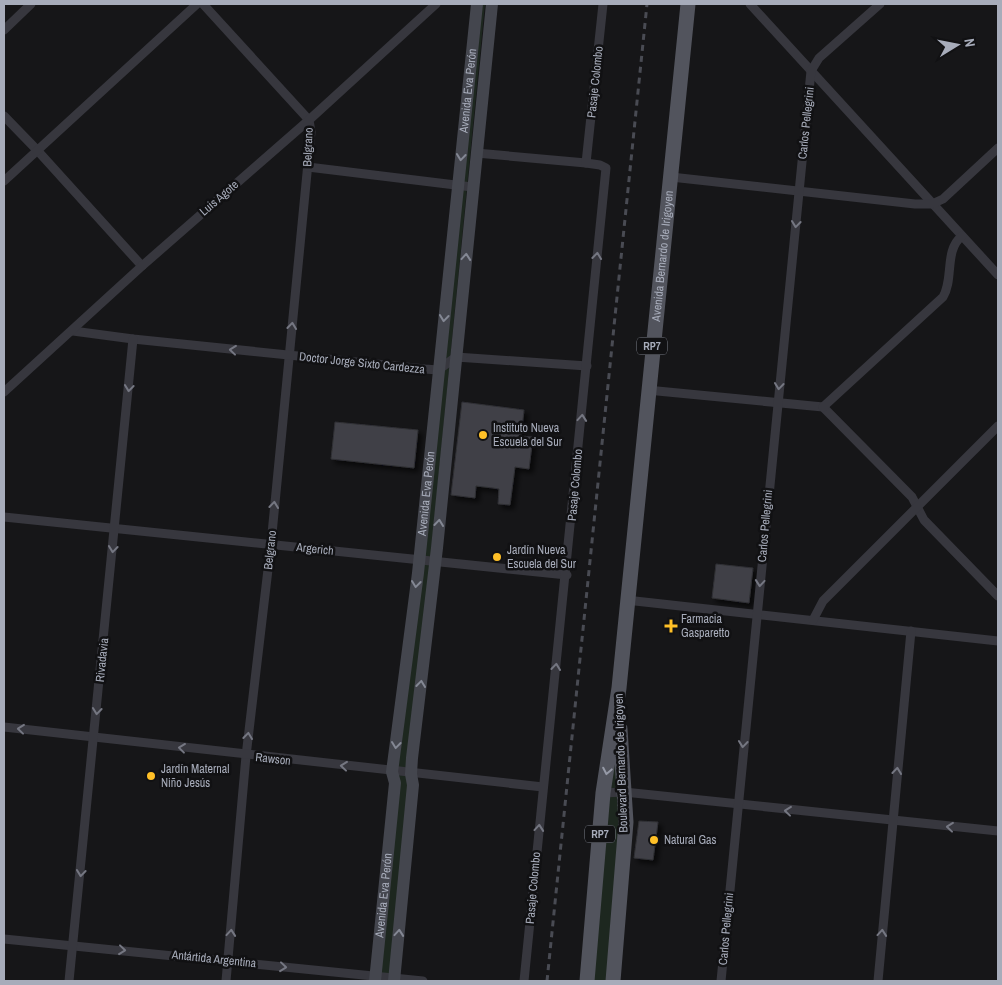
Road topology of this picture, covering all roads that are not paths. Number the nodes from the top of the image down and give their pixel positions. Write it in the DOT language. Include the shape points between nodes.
graph roads {
  1 [pos="32,4"];
  2 [pos="197,4"];
  3 [pos="203,4"];
  4 [pos="436,4"];
  5 [pos="477,4"];
  6 [pos="492,4"];
  7 [pos="603,4"];
  8 [pos="688,4"];
  9 [pos="750,4"];
  10 [pos="880,4"];
  11 [pos="4,30"];
  12 [pos="811,72"];
  13 [pos="4,116"];
  14 [pos="309,120"];
  15 [pos="998,148"];
  16 [pos="37,150"];
  17 [pos="476,154"];
  18 [pos="586,163"];
  19 [pos="308,167"];
  20 [pos="671,177"];
  21 [pos="4,181"];
  22 [pos="458,185"];
  23 [pos="472,186"];
  24 [pos="799,191"];
  25 [pos="932,204"];
  26 [pos="962,236"];
  27 [pos="142,266"];
  28 [pos="998,275"];
  29 [pos="74,330"];
  30 [pos="133,339"];
  31 [pos="289,356"];
  32 [pos="456,357"];
  33 [pos="587,366"];
  34 [pos="438,370"];
  35 [pos="647,390"];
  36 [pos="4,392"];
  37 [pos="777,403"];
  38 [pos="823,407"];
  39 [pos="998,426"];
  40 [pos="917,508"];
  41 [pos="4,517"];
  42 [pos="115,528"];
  43 [pos="271,544"];
  44 [pos="419,559"];
  45 [pos="435,561"];
  46 [pos="567,575"];
  47 [pos="998,596"];
  48 [pos="626,600"];
  49 [pos="757,613"];
  50 [pos="814,620"];
  51 [pos="912,631"];
  52 [pos="998,641"];
  53 [pos="619,688"];
  54 [pos="4,727"];
  55 [pos="94,737"];
  56 [pos="246,756"];
  57 [pos="392,772"];
  58 [pos="411,774"];
  59 [pos="543,787"];
  60 [pos="624,792"];
  61 [pos="603,793"];
  62 [pos="737,806"];
  63 [pos="891,821"];
  64 [pos="998,831"];
  65 [pos="4,939"];
  66 [pos="73,945"];
  67 [pos="229,961"];
  68 [pos="375,979"];
  69 [pos="394,980"];
  70 [pos="69,981"];
  71 [pos="226,981"];
  72 [pos="423,981"];
  73 [pos="524,981"];
  74 [pos="587,981"];
  75 [pos="612,981"];
  76 [pos="721,981"];
  77 [pos="878,981"];
  1 -- 11 [label="street"];
  2 -- 16 [label="street"];
  3 -- 14 [label="street"];
  4 -- 14 [label="street, Luis Agote"];
  5 -- 22 [label="street, Avenida Eva Perón, one-way"];
  6 -- 17 [label="street, Avenida Eva Perón"];
  7 -- 18 [label="street, Pasaje Colombo"];
  8 -- 20 [label="main road, Avenida Bernardo de Irigoyen / RP7"];
  9 -- 12 [label="street"];
  10 -- 12 [label="street" via="819,58"];
  12 -- 24 [label="street, Carlos Pellegrini"];
  12 -- 25 [label="street"];
  13 -- 16 [label="street"];
  14 -- 19 [label="street, Belgrano"];
  14 -- 27 [label="street, Luis Agote"];
  15 -- 25 [label="street" via="943,199"];
  16 -- 21 [label="street"];
  16 -- 27 [label="street"];
  17 -- 18 [label="street"];
  17 -- 23 [label="street, Avenida Eva Perón"];
  33 -- 18 [label="street, Pasaje Colombo, one-way" via="606,168"];
  19 -- 22 [label="street"];
  31 -- 19 [label="street, Belgrano, one-way"];
  20 -- 24 [label="street"];
  20 -- 35 [label="main road, Avenida Bernardo de Irigoyen / RP7"];
  22 -- 23 [label="street"];
  22 -- 34 [label="street, Avenida Eva Perón, one-way"];
  32 -- 23 [label="street, Avenida Eva Perón, one-way"];
  24 -- 25 [label="street"];
  24 -- 37 [label="street, Carlos Pellegrini, one-way"];
  25 -- 26 [label="street"];
  26 -- 28 [label="street"];
  26 -- 38 [label="street" via="953,248 944,297"];
  27 -- 29 [label="street, Luis Agote"];
  29 -- 30 [label="street, Doctor Jorge Sixto Cardezza"];
  29 -- 36 [label="street, Luis Agote"];
  31 -- 30 [label="street, Doctor Jorge Sixto Cardezza, one-way"];
  30 -- 42 [label="street, Rivadavia, one-way"];
  31 -- 34 [label="street, Doctor Jorge Sixto Cardezza"];
  43 -- 31 [label="street, Belgrano, one-way"];
  32 -- 33 [label="street"];
  32 -- 34 [label="street, Doctor Jorge Sixto Cardezza"];
  45 -- 32 [label="street, Avenida Eva Perón, one-way"];
  46 -- 33 [label="street, Pasaje Colombo, one-way"];
  34 -- 44 [label="street, Avenida Eva Perón"];
  35 -- 37 [label="street"];
  35 -- 48 [label="main road, Avenida Bernardo de Irigoyen / RP7"];
  37 -- 38 [label="street"];
  37 -- 49 [label="street, Carlos Pellegrini, one-way"];
  38 -- 40 [label="street" via="912,497"];
  39 -- 40 [label="street"];
  40 -- 47 [label="street" via="924,520"];
  40 -- 50 [label="street" via="823,601"];
  41 -- 42 [label="street, Argerich"];
  42 -- 43 [label="street, Argerich"];
  42 -- 55 [label="street, Rivadavia, one-way"];
  43 -- 44 [label="street, Argerich"];
  56 -- 43 [label="street, Belgrano, one-way"];
  44 -- 45 [label="street, Argerich"];
  44 -- 57 [label="street, Avenida Eva Perón, one-way"];
  45 -- 46 [label="street, Argerich"];
  58 -- 45 [label="street, Avenida Eva Perón, one-way"];
  59 -- 46 [label="street, Pasaje Colombo, one-way"];
  48 -- 49 [label="street"];
  48 -- 53 [label="main road, Avenida Bernardo de Irigoyen / RP7"];
  49 -- 50 [label="street"];
  49 -- 62 [label="street, Carlos Pellegrini, one-way"];
  50 -- 51 [label="street"];
  51 -- 52 [label="street"];
  63 -- 51 [label="street, one-way"];
  53 -- 60 [label="main road, Boulevard Bernardo de Irigoyen / RP7"];
  53 -- 61 [label="main road, Boulevard Bernardo de Irigoyen / RP7, one-way"];
  55 -- 54 [label="street, Rawson, one-way"];
  56 -- 55 [label="street, Rawson, one-way"];
  55 -- 66 [label="street, Rivadavia, one-way"];
  57 -- 56 [label="street, Rawson, one-way"];
  67 -- 56 [label="street, Belgrano, one-way"];
  57 -- 58 [label="street, Rawson"];
  57 -- 68 [label="street, Avenida Eva Perón" via="395,784"];
  58 -- 59 [label="street, Rawson"];
  69 -- 58 [label="street, Avenida Eva Perón, one-way" via="414,785"];
  73 -- 59 [label="street, Pasaje Colombo, one-way"];
  60 -- 61 [label="street"];
  60 -- 62 [label="street"];
  60 -- 75 [label="main road, Boulevard Bernardo de Irigoyen / RP7" via="626,822"];
  61 -- 74 [label="main road, Boulevard Bernardo de Irigoyen / RP7"];
  63 -- 62 [label="street, one-way"];
  62 -- 76 [label="street, Carlos Pellegrini"];
  64 -- 63 [label="street, one-way"];
  77 -- 63 [label="street, one-way"];
  65 -- 66 [label="street, Antártida Argentina"];
  66 -- 67 [label="street, Antártida Argentina, one-way"];
  66 -- 70 [label="street, Rivadavia"];
  67 -- 68 [label="street, Antártida Argentina, one-way"];
  67 -- 71 [label="street, Belgrano"];
  68 -- 69 [label="street, Antártida Argentina"];
  69 -- 72 [label="street, Antártida Argentina"];
}
